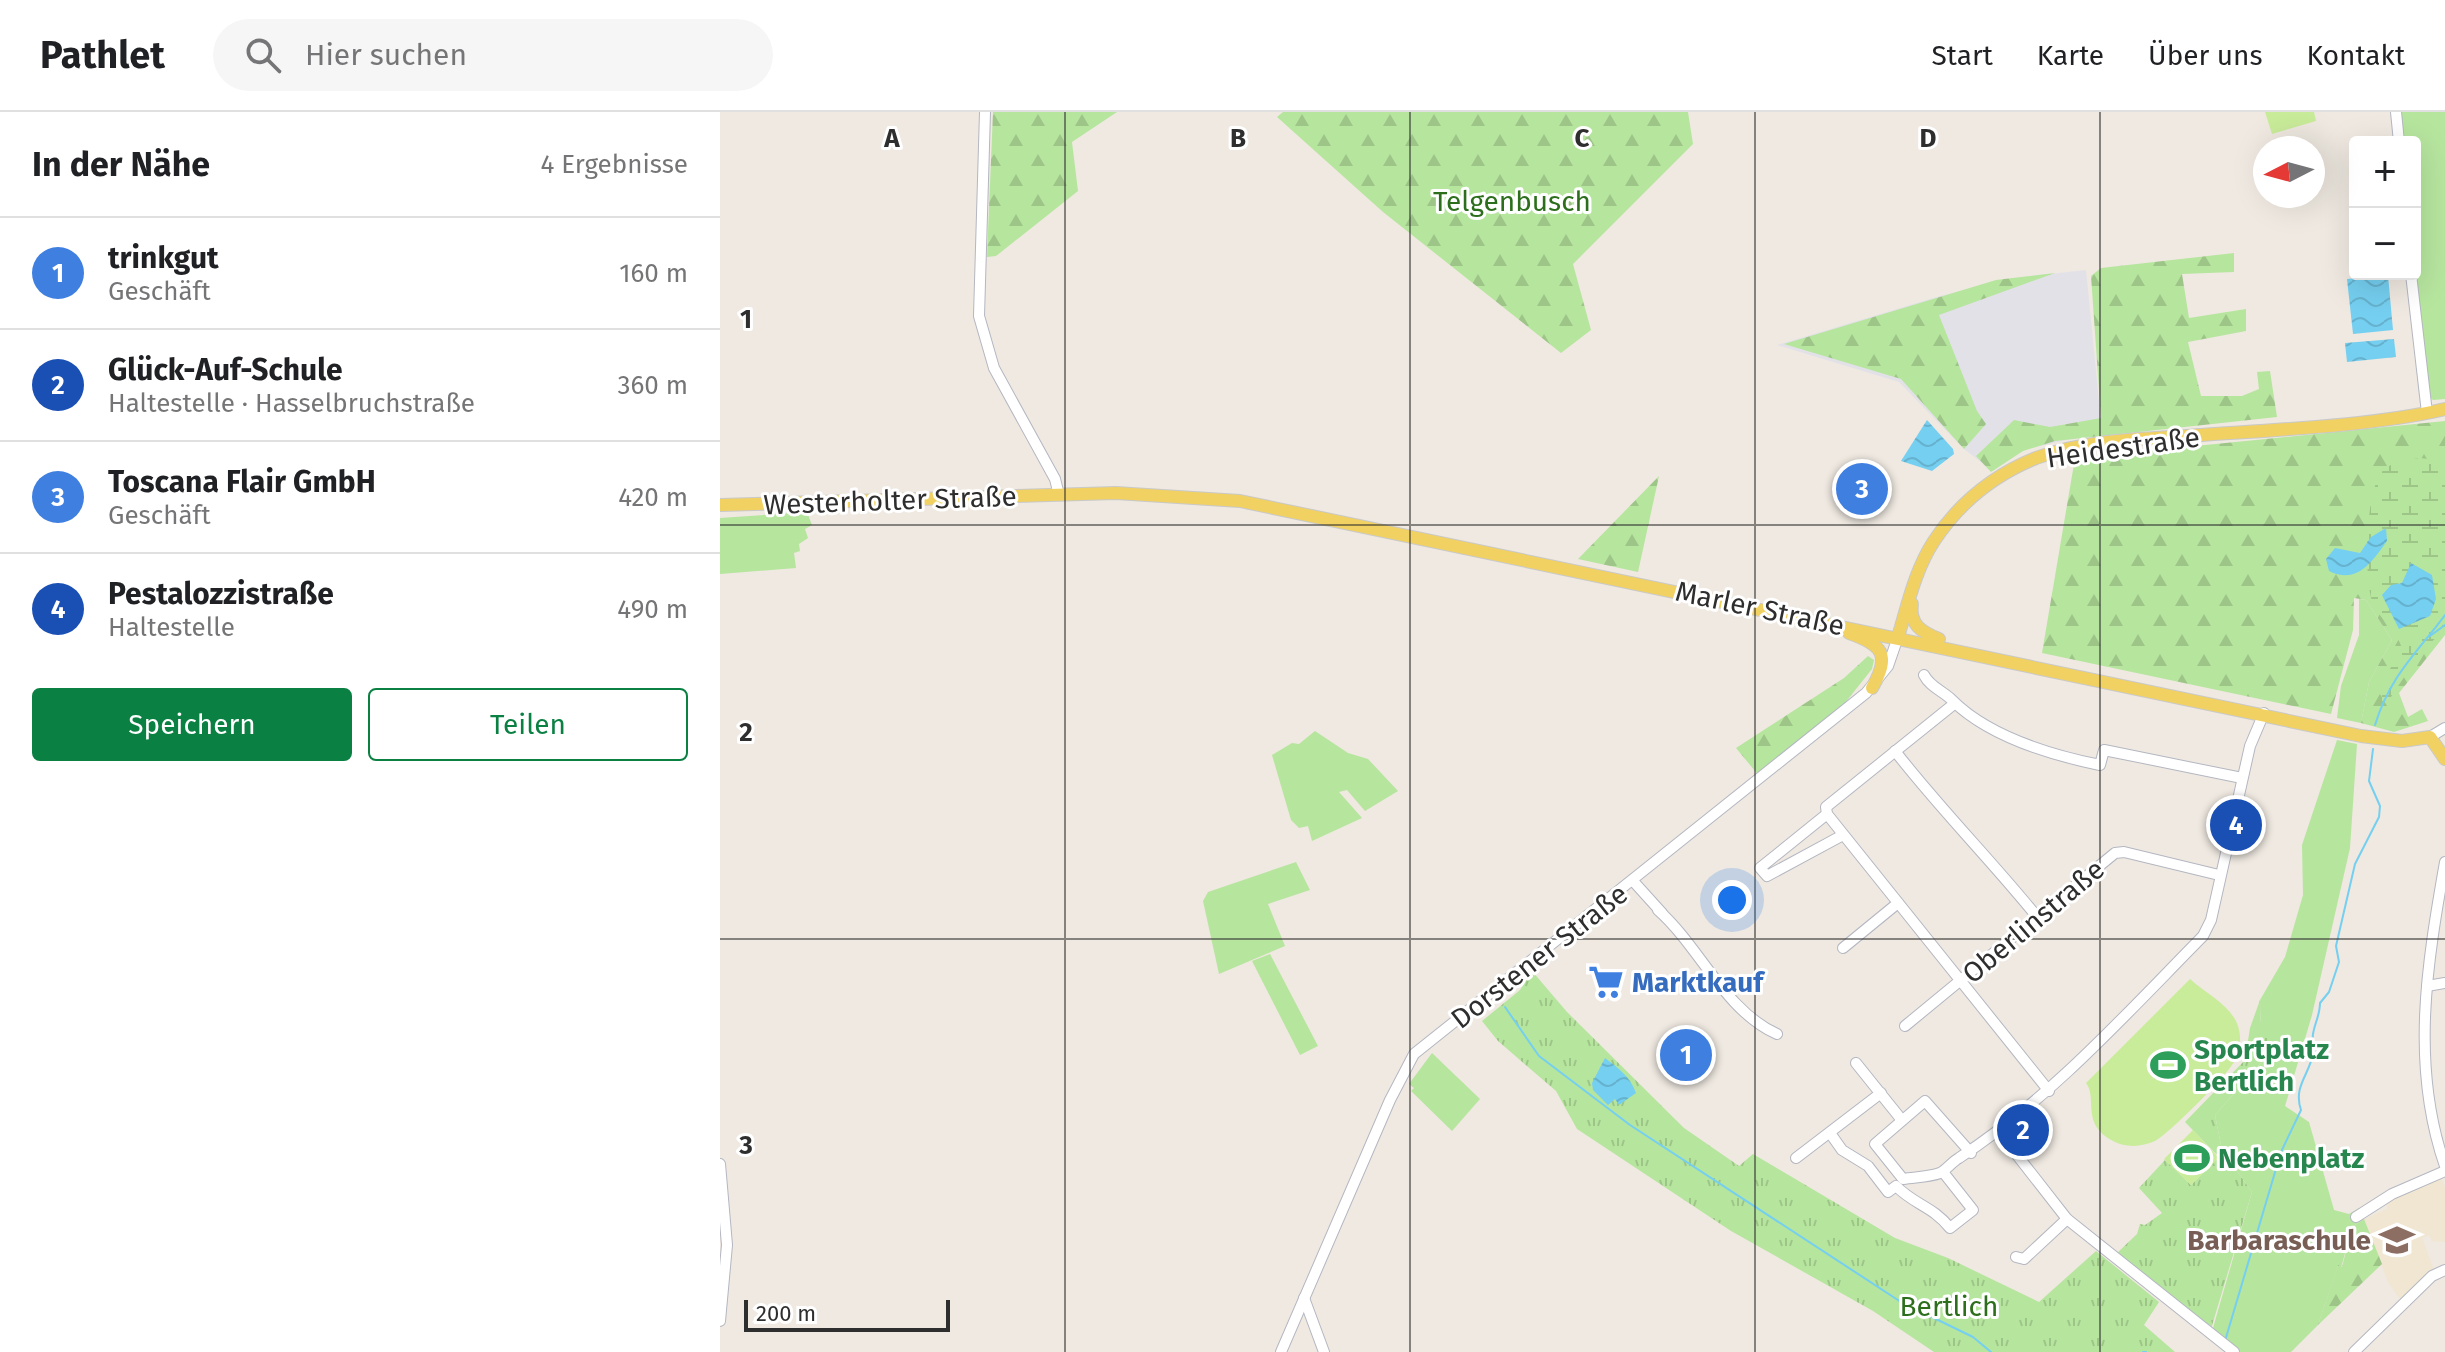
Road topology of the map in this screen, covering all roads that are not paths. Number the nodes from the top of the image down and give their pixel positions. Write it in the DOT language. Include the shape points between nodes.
graph roads {
  1 [pos="985,112"];
  2 [pos="2396,112"];
  3 [pos="2398,136"];
  4 [pos="2412,280"];
  5 [pos="2445,409"];
  6 [pos="2427,413"];
  7 [pos="1059,495"];
  8 [pos="720,505"];
  9 [pos="1918,571"];
  10 [pos="1825,622"];
  11 [pos="1898,637"];
  12 [pos="1976,652"];
  13 [pos="1924,675"];
  14 [pos="1872,688"];
  15 [pos="1954,704"];
  16 [pos="2264,713"];
  17 [pos="2445,728"];
  18 [pos="2430,737"];
  19 [pos="1895,751"];
  20 [pos="2445,759"];
  21 [pos="2242,778"];
  22 [pos="1827,811"];
  23 [pos="1843,835"];
  24 [pos="2445,862"];
  25 [pos="2219,875"];
  26 [pos="1634,882"];
  27 [pos="1898,903"];
  28 [pos="2038,918"];
  29 [pos="1843,948"];
  30 [pos="1961,982"];
  31 [pos="2445,983"];
  32 [pos="2427,986"];
  33 [pos="1905,1026"];
  34 [pos="1777,1034"];
  35 [pos="1856,1063"];
  36 [pos="2049,1091"];
  37 [pos="1881,1093"];
  38 [pos="2018,1116"];
  39 [pos="1901,1119"];
  40 [pos="1999,1132"];
  41 [pos="1830,1133"];
  42 [pos="2013,1151"];
  43 [pos="1971,1153"];
  44 [pos="1796,1158"];
  45 [pos="720,1164"];
  46 [pos="2445,1168"];
  47 [pos="1943,1172"];
  48 [pos="1900,1182"];
  49 [pos="2356,1217"];
  50 [pos="2067,1219"];
  51 [pos="724,1224"];
  52 [pos="2016,1257"];
  53 [pos="2445,1270"];
  54 [pos="1304,1298"];
  55 [pos="720,1321"];
  56 [pos="1281,1352"];
  57 [pos="1324,1352"];
  58 [pos="2233,1352"];
  59 [pos="2354,1352"];
  1 -- 7 [label="street" via="979,316 994,368"];
  2 -- 3 [label="street"];
  4 -- 6 [label="street"];
  5 -- 6 [label="main road, Heidestraße"];
  6 -- 9 [label="main road, Heidestraße" via="2143,439 2044,456 2014,468 1972,497 1944,527"];
  7 -- 8 [label="main road, Westerholter Straße"];
  7 -- 10 [label="main road, Marler Straße" via="1159,494 1256,504"];
  9 -- 11 [label="main road, Heidestraße"];
  9 -- 12 [label="main road" via="1911,613 1916,626"];
  10 -- 11 [label="main road, Marler Straße"];
  10 -- 14 [label="main road" via="1878,647 1882,671"];
  11 -- 12 [label="main road, Marler Straße"];
  11 -- 14 [label="street, Dorstener Straße" via="1888,666"];
  12 -- 16 [label="main road, Marler Straße"];
  13 -- 15 [label="street"];
  14 -- 26 [label="street, Dorstener Straße"];
  15 -- 19 [label="street"];
  15 -- 21 [label="street" via="2024,742 2079,760 2100,765 2104,750"];
  16 -- 18 [label="main road, Marler Straße" via="2384,740"];
  16 -- 21 [label="street"];
  17 -- 18 [label="street"];
  18 -- 20 [label="main road"];
  19 -- 22 [label="street"];
  19 -- 28 [label="street"];
  21 -- 25 [label="street"];
  22 -- 23 [label="street"];
  22 -- 23 [label="street" via="1760,868 1767,876"];
  23 -- 27 [label="street"];
  24 -- 32 [label="street"];
  25 -- 28 [label="street, Oberlinstraße" via="2115,853"];
  25 -- 36 [label="street" via="2203,936"];
  26 -- 34 [label="street" via="1755,1024"];
  26 -- 54 [label="street, Dorstener Straße" via="1414,1054"];
  27 -- 29 [label="street"];
  27 -- 30 [label="street"];
  28 -- 30 [label="street, Oberlinstraße"];
  30 -- 33 [label="street, Oberlinstraße"];
  30 -- 36 [label="street"];
  31 -- 32 [label="street"];
  32 -- 46 [label="street" via="2424,1074"];
  35 -- 37 [label="street"];
  36 -- 38 [label="street"];
  37 -- 39 [label="street"];
  37 -- 41 [label="street"];
  38 -- 40 [label="street"];
  38 -- 42 [label="street"];
  39 -- 43 [label="street" via="1925,1101"];
  39 -- 48 [label="street" via="1875,1144"];
  40 -- 42 [label="street"];
  40 -- 43 [label="street"];
  41 -- 44 [label="street"];
  41 -- 48 [label="street" via="1888,1192"];
  42 -- 50 [label="street"];
  43 -- 47 [label="street"];
  45 -- 51 [label="street"];
  46 -- 49 [label="street"];
  47 -- 48 [label="street"];
  47 -- 48 [label="street" via="1973,1210 1950,1228 1938,1212 1904,1195"];
  50 -- 52 [label="street" via="2024,1259"];
  50 -- 58 [label="street"];
  51 -- 55 [label="street"];
  53 -- 59 [label="street" via="2432,1276"];
  54 -- 56 [label="street, Dorstener Straße"];
  54 -- 57 [label="street"];
}
